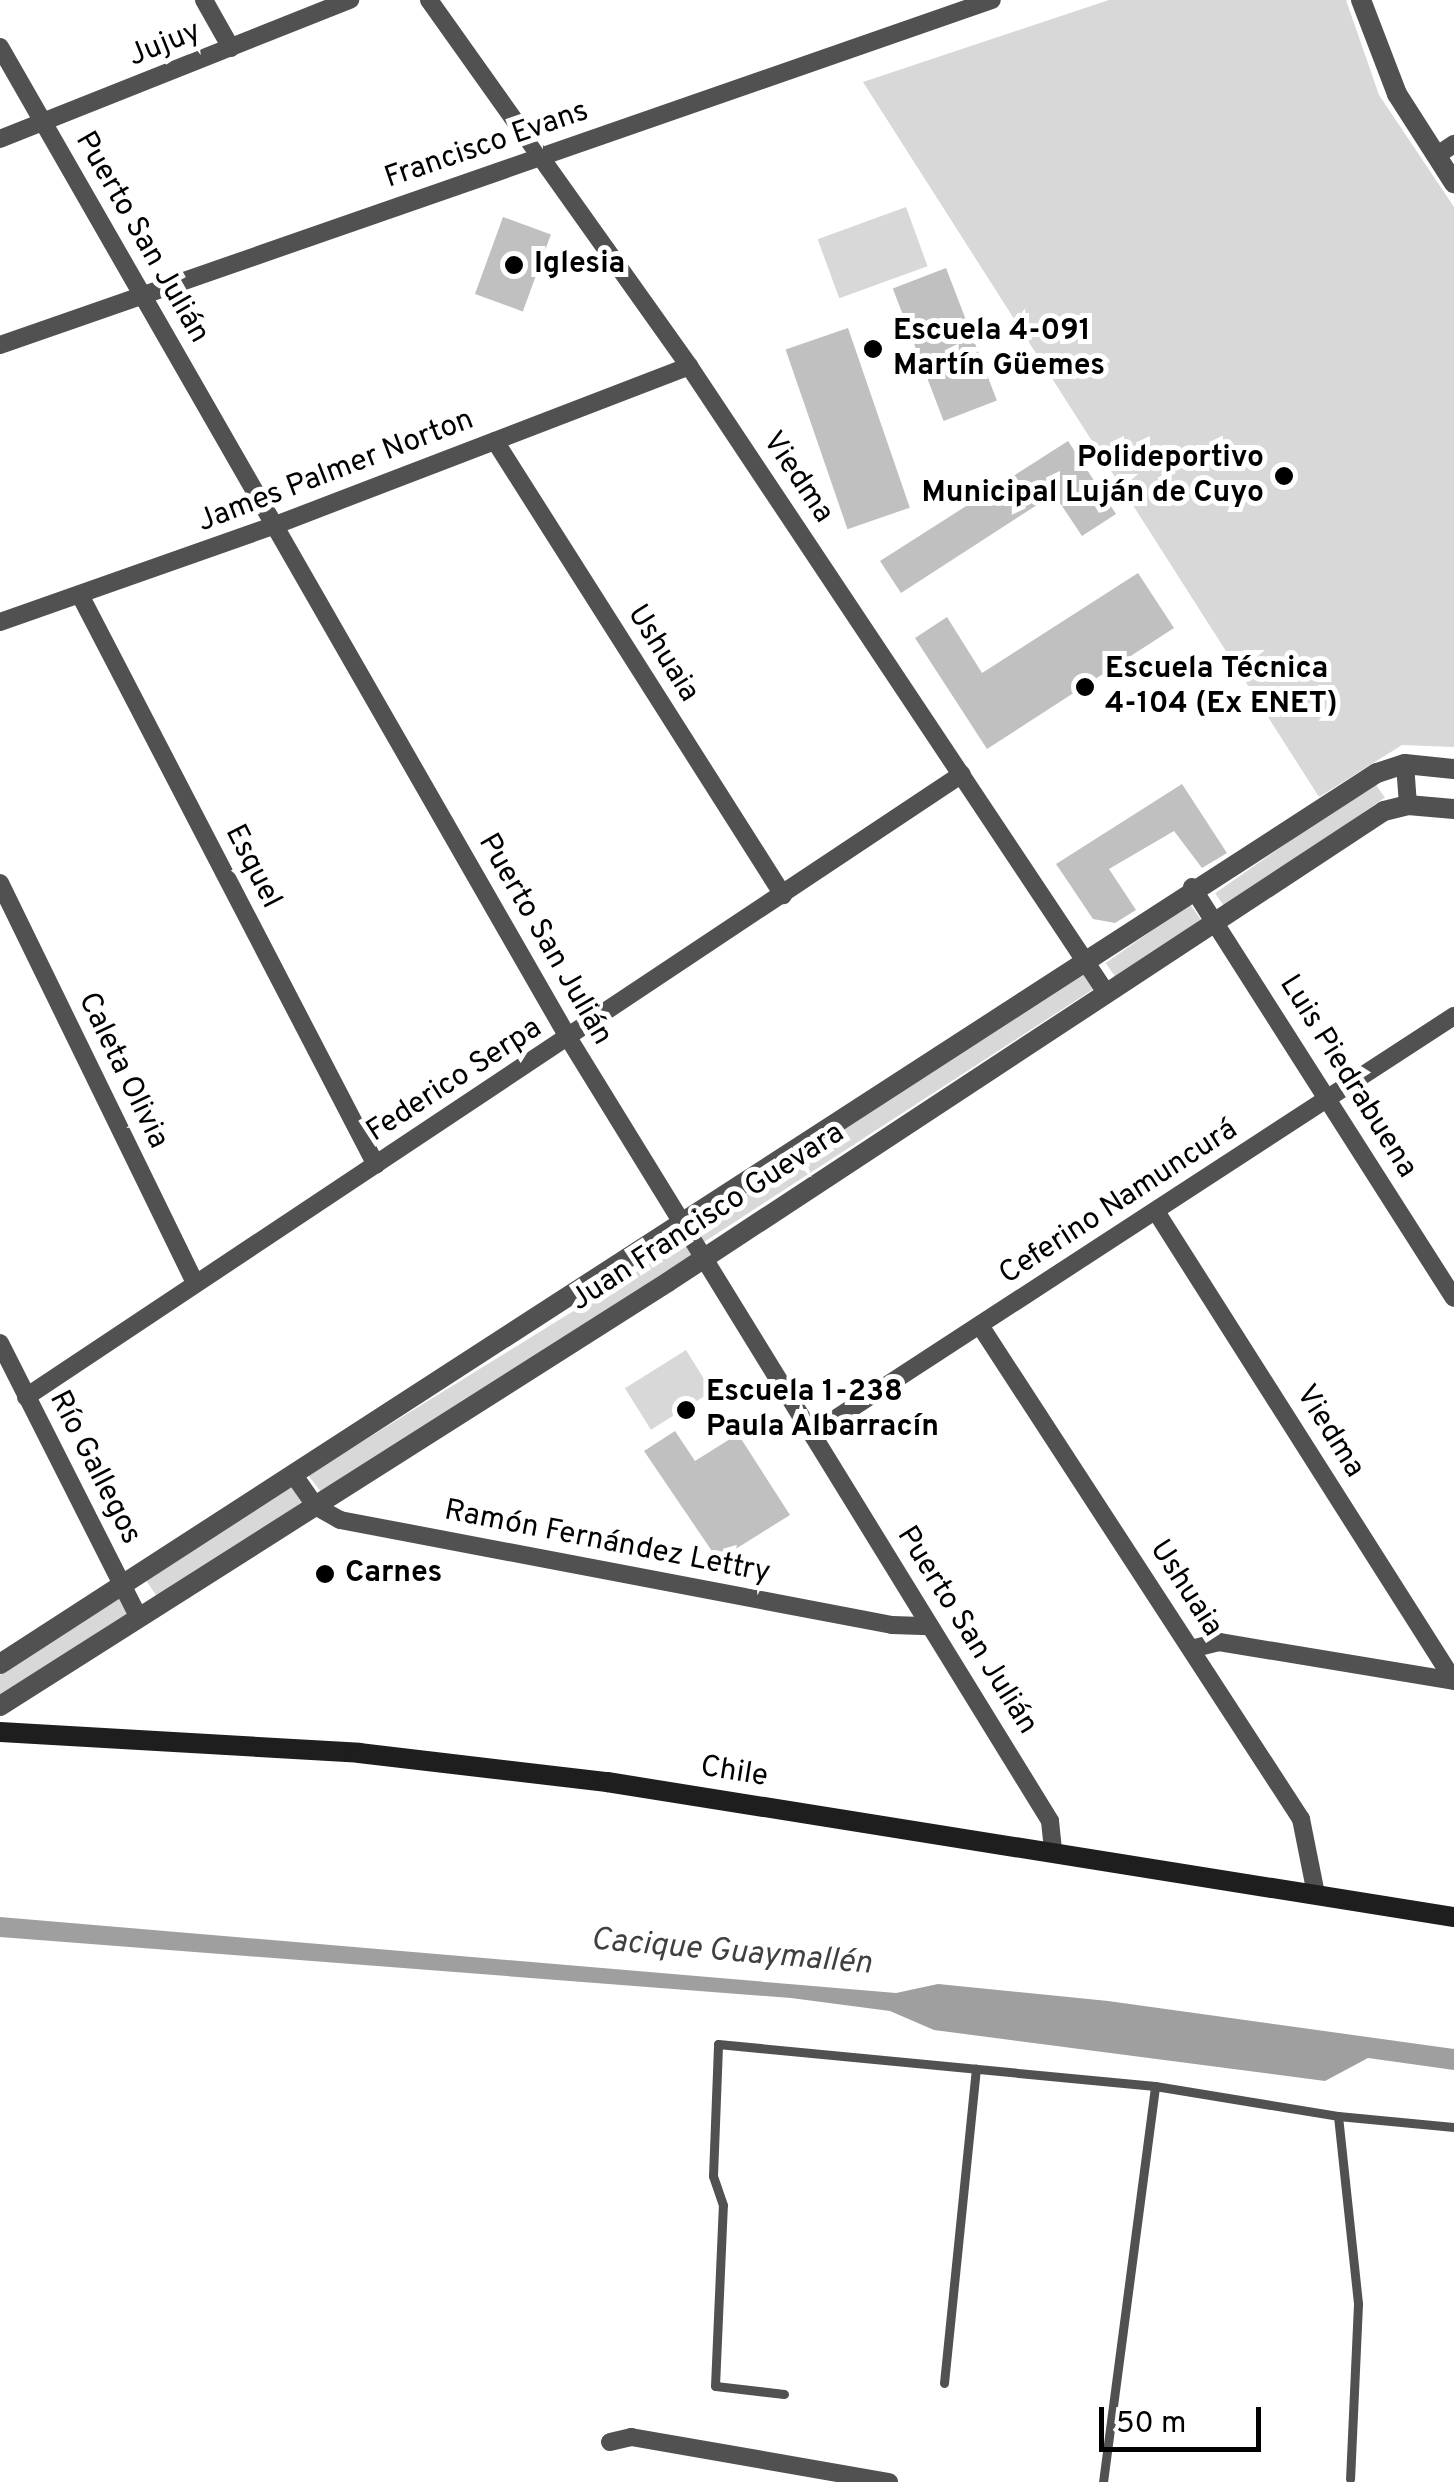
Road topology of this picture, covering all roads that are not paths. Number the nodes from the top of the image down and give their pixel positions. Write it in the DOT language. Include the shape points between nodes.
graph roads {
  1 [pos="204,0"];
  2 [pos="350,0"];
  3 [pos="429,0"];
  4 [pos="992,0"];
  5 [pos="1361,0"];
  6 [pos="0,47"];
  7 [pos="231,48"];
  8 [pos="44,123"];
  9 [pos="0,139"];
  10 [pos="1454,144"];
  11 [pos="542,155"];
  12 [pos="1436,156"];
  13 [pos="1454,183"];
  14 [pos="142,296"];
  15 [pos="0,345"];
  16 [pos="689,366"];
  17 [pos="494,441"];
  18 [pos="273,526"];
  19 [pos="80,595"];
  20 [pos="0,622"];
  21 [pos="1405,764"];
  22 [pos="1454,769"];
  23 [pos="962,774"];
  24 [pos="1408,805"];
  25 [pos="1454,809"];
  26 [pos="0,883"];
  27 [pos="1192,887"];
  28 [pos="783,896"];
  29 [pos="1216,920"];
  30 [pos="1082,958"];
  31 [pos="1106,994"];
  32 [pos="1454,1016"];
  33 [pos="569,1039"];
  34 [pos="1328,1098"];
  35 [pos="376,1165"];
  36 [pos="1157,1212"];
  37 [pos="683,1224"];
  38 [pos="704,1258"];
  39 [pos="195,1282"];
  40 [pos="1454,1298"];
  41 [pos="981,1327"];
  42 [pos="0,1343"];
  43 [pos="26,1397"];
  44 [pos="812,1434"];
  45 [pos="293,1474"];
  46 [pos="315,1506"];
  47 [pos="122,1586"];
  48 [pos="139,1618"];
  49 [pos="930,1626"];
  50 [pos="1192,1649"];
  51 [pos="0,1664"];
  52 [pos="1454,1681"];
  53 [pos="0,1706"];
  54 [pos="0,1732"];
  55 [pos="1052,1852"];
  56 [pos="1316,1894"];
  57 [pos="1454,1918"];
  58 [pos="976,2069"];
  59 [pos="1154,2086"];
  60 [pos="1338,2116"];
  61 [pos="1454,2127"];
  62 [pos="944,2382"];
  63 [pos="784,2394"];
  64 [pos="610,2442"];
  65 [pos="1350,2479"];
  66 [pos="889,2482"];
  67 [pos="1103,2482"];
  1 -- 7 [label="street"];
  2 -- 7 [label="street, Jujuy"];
  3 -- 11 [label="street, Viedma"];
  4 -- 11 [label="street, Francisco Evans"];
  5 -- 12 [label="street" via="1397,94"];
  6 -- 8 [label="street, Puerto San Julián"];
  7 -- 8 [label="street, Jujuy"];
  8 -- 9 [label="street, Jujuy"];
  8 -- 14 [label="street, Puerto San Julián"];
  10 -- 12 [label="street"];
  11 -- 14 [label="street, Francisco Evans"];
  11 -- 16 [label="street, Viedma"];
  12 -- 13 [label="street"];
  14 -- 15 [label="street, Francisco Evans"];
  14 -- 18 [label="street, Puerto San Julián"];
  16 -- 17 [label="street, James Palmer Norton"];
  16 -- 23 [label="street, Viedma"];
  17 -- 18 [label="street, James Palmer Norton"];
  17 -- 28 [label="street, Ushuaia"];
  18 -- 19 [label="street, James Palmer Norton"];
  18 -- 33 [label="street, Puerto San Julián"];
  19 -- 20 [label="street, James Palmer Norton"];
  19 -- 35 [label="street, Esquel"];
  21 -- 22 [label="street, Juan Francisco Guevara"];
  21 -- 24 [label="street"];
  21 -- 27 [label="street, Juan Francisco Guevara" via="1377,773"];
  23 -- 28 [label="street, Federico Serpa"];
  23 -- 30 [label="street, Viedma"];
  24 -- 25 [label="street, Juan Francisco Guevara"];
  24 -- 29 [label="street, Juan Francisco Guevara" via="1384,811"];
  26 -- 39 [label="street, Caleta Olivia"];
  27 -- 29 [label="street, Luis Piedrabuena"];
  27 -- 30 [label="street, Juan Francisco Guevara"];
  28 -- 33 [label="street, Federico Serpa"];
  29 -- 31 [label="street, Juan Francisco Guevara"];
  29 -- 34 [label="street, Luis Piedrabuena"];
  30 -- 31 [label="street, Viedma"];
  30 -- 37 [label="street, Juan Francisco Guevara"];
  31 -- 38 [label="street, Juan Francisco Guevara"];
  32 -- 34 [label="street, Ceferino Namuncurá"];
  33 -- 35 [label="street, Federico Serpa"];
  33 -- 37 [label="street, Puerto San Julián"];
  34 -- 36 [label="street, Ceferino Namuncurá"];
  34 -- 40 [label="street, Luis Piedrabuena"];
  35 -- 39 [label="street, Federico Serpa"];
  36 -- 41 [label="street, Ceferino Namuncurá"];
  36 -- 52 [label="street, Viedma"];
  37 -- 38 [label="street, Puerto San Julián"];
  37 -- 45 [label="street, Juan Francisco Guevara"];
  38 -- 44 [label="street, Puerto San Julián"];
  38 -- 46 [label="street, Juan Francisco Guevara"];
  39 -- 43 [label="street, Federico Serpa"];
  41 -- 44 [label="street, Ceferino Namuncurá"];
  41 -- 50 [label="street, Ushuaia"];
  42 -- 43 [label="street, Río Gallegos"];
  43 -- 47 [label="street, Río Gallegos"];
  44 -- 49 [label="street, Puerto San Julián"];
  45 -- 46 [label="street"];
  45 -- 47 [label="street, Juan Francisco Guevara"];
  46 -- 48 [label="street, Juan Francisco Guevara"];
  46 -- 49 [label="street, Ramón Fernández Lettry" via="340,1520 892,1625"];
  47 -- 48 [label="street, Río Gallegos"];
  47 -- 51 [label="street, Juan Francisco Guevara"];
  48 -- 53 [label="street, Juan Francisco Guevara"];
  49 -- 55 [label="street, Puerto San Julián" via="1050,1821"];
  50 -- 52 [label="street" via="1220,1642"];
  50 -- 56 [label="street, Ushuaia" via="1301,1819"];
  54 -- 55 [label="main road, Chile" via="359,1753 607,1782"];
  55 -- 56 [label="main road, Chile"];
  56 -- 57 [label="main road, Chile"];
  58 -- 59 [label="lane"];
  58 -- 62 [label="lane"];
  58 -- 63 [label="lane" via="718,2044 713,2176 723,2205 715,2386"];
  59 -- 60 [label="lane"];
  59 -- 67 [label="lane"];
  60 -- 61 [label="lane"];
  60 -- 65 [label="lane" via="1358,2304"];
  64 -- 66 [label="street" via="631,2437"];
}
